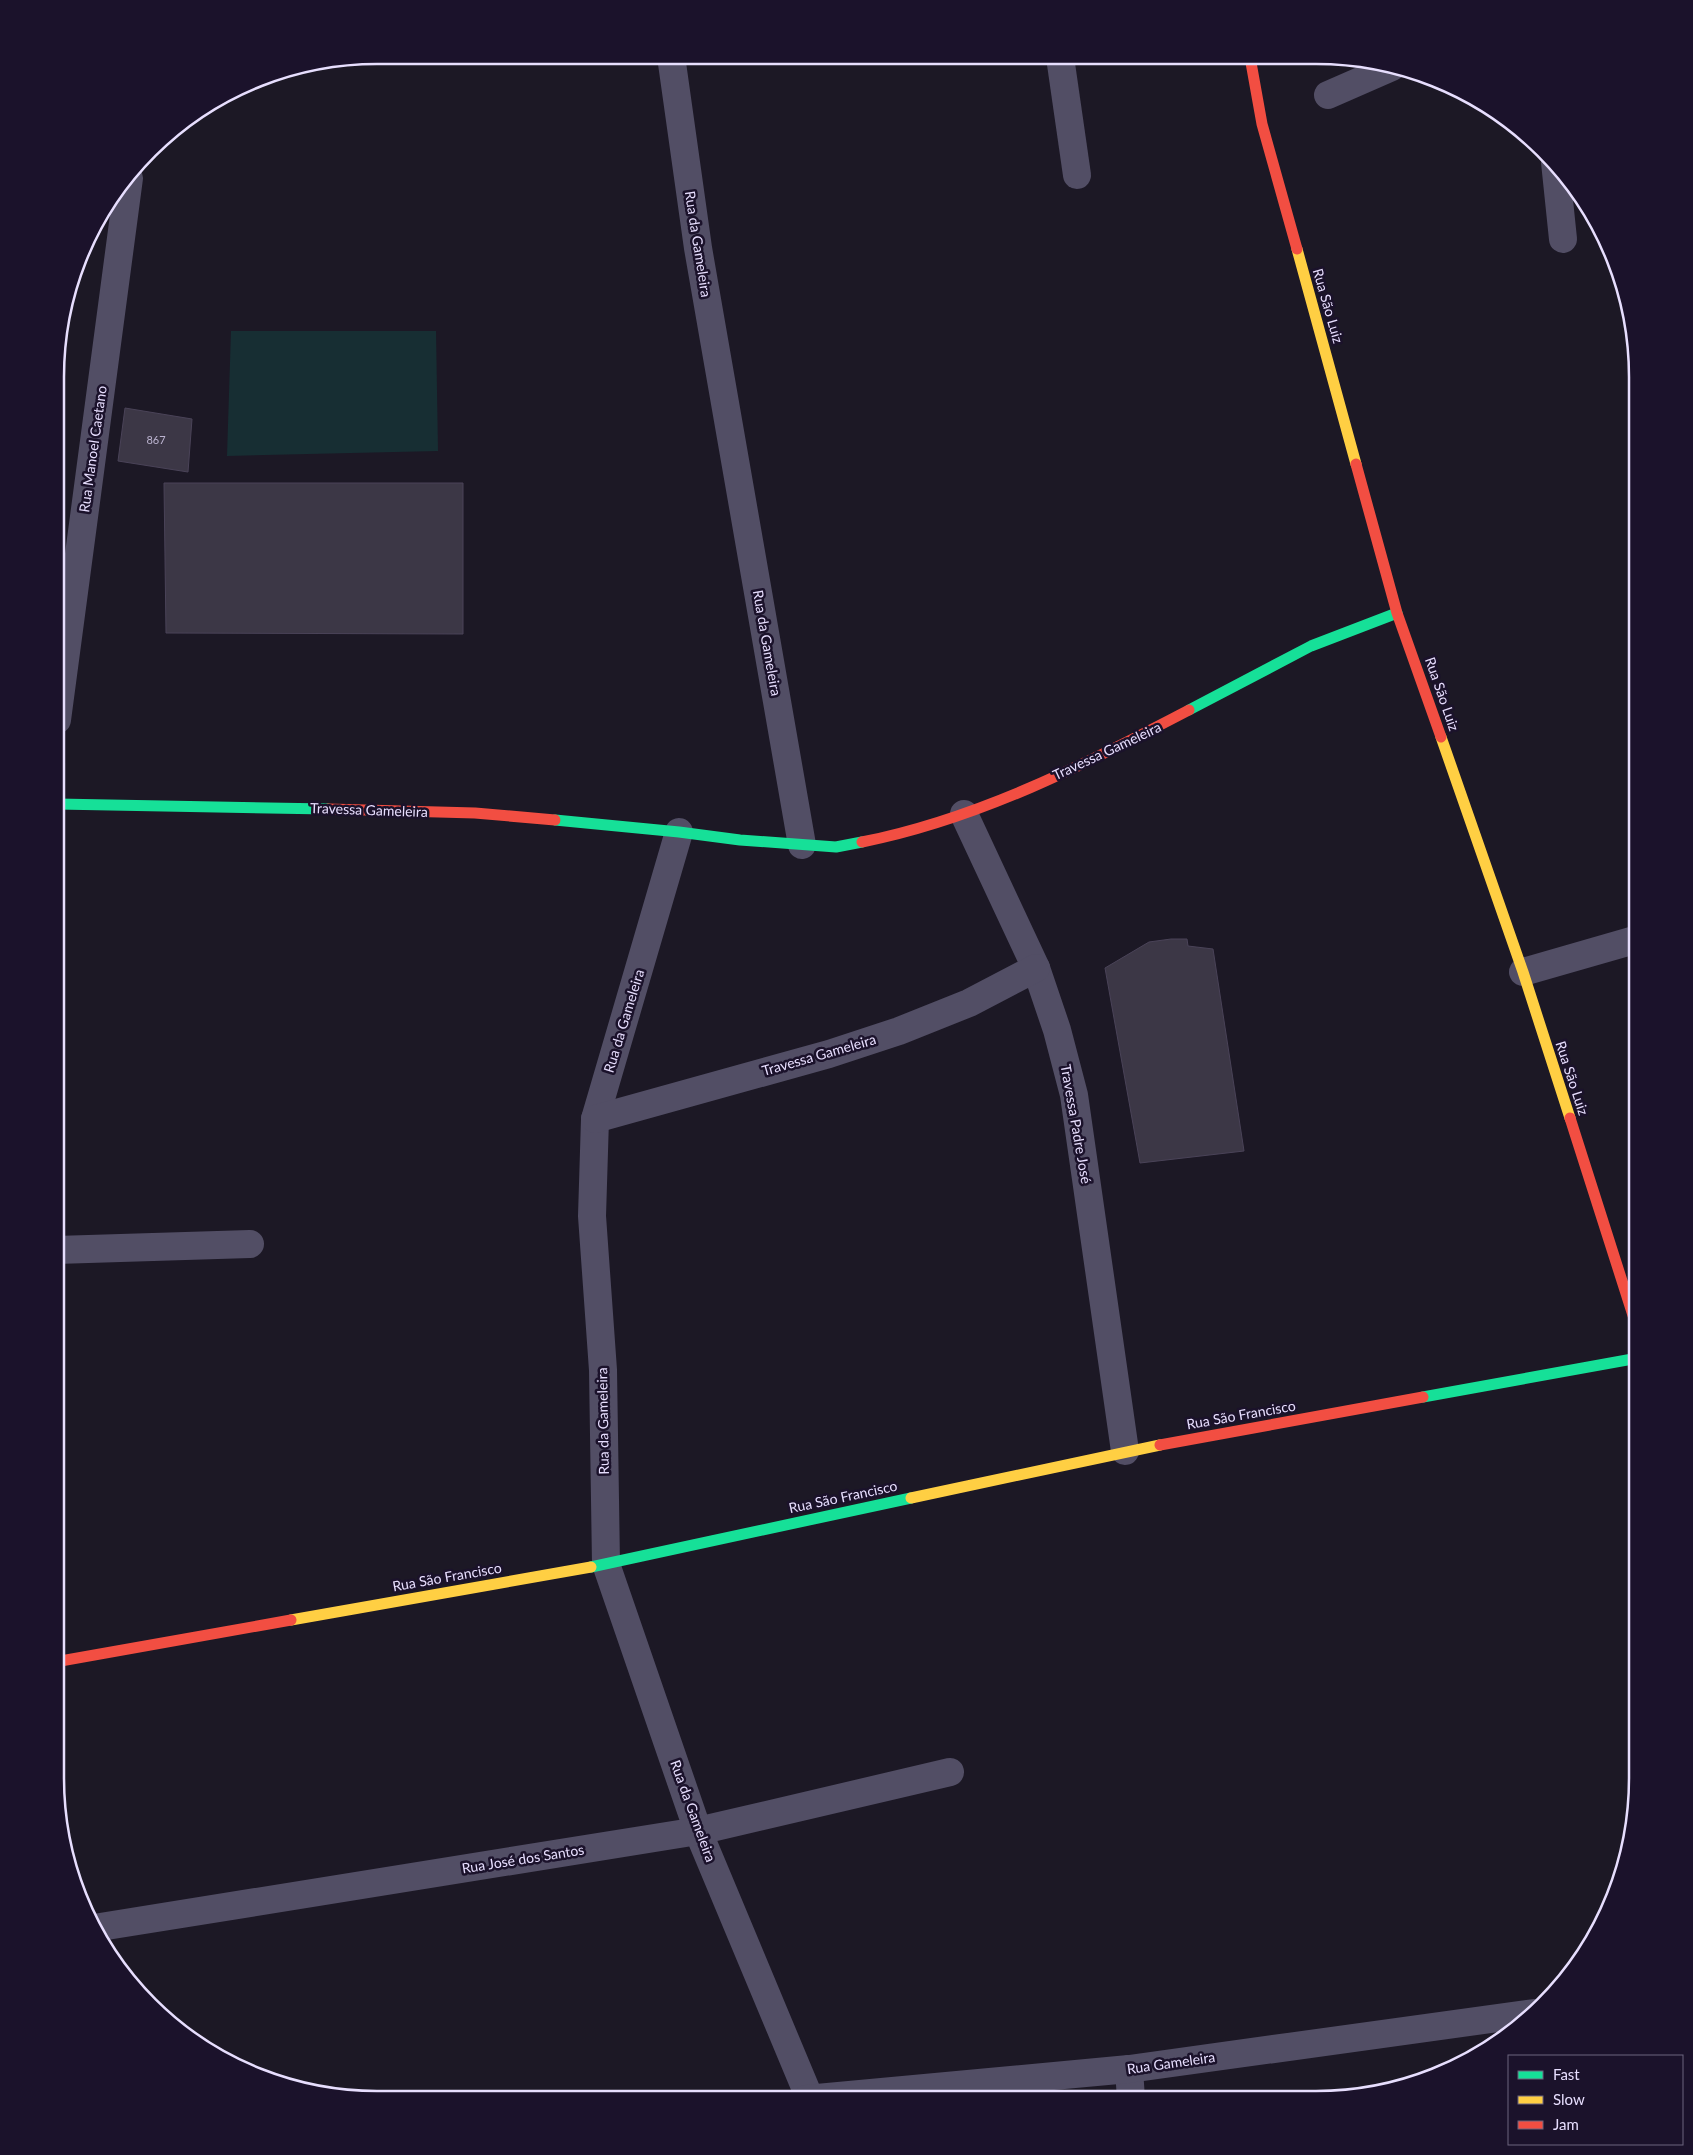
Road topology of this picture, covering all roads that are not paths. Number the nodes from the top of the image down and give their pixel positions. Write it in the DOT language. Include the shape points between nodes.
graph roads {
  1 [pos="672,64"];
  2 [pos="1061,64"];
  3 [pos="1251,64"];
  4 [pos="1383,71"];
  5 [pos="1328,95"];
  6 [pos="1077,175"];
  7 [pos="1556,175"];
  8 [pos="129,185"];
  9 [pos="1563,239"];
  10 [pos="1397,613"];
  11 [pos="64,668"];
  12 [pos="64,804"];
  13 [pos="964,814"];
  14 [pos="680,832"];
  15 [pos="802,845"];
  16 [pos="1629,942"];
  17 [pos="1036,968"];
  18 [pos="1523,972"];
  19 [pos="595,1118"];
  20 [pos="250,1244"];
  21 [pos="64,1250"];
  22 [pos="1629,1303"];
  23 [pos="1629,1360"];
  24 [pos="1125,1451"];
  25 [pos="606,1564"];
  26 [pos="64,1660"];
  27 [pos="950,1772"];
  28 [pos="698,1831"];
  29 [pos="101,1927"];
  30 [pos="1522,2015"];
  31 [pos="1129,2069"];
  32 [pos="805,2091"];
  33 [pos="894,2091"];
  34 [pos="1130,2091"];
  1 -- 15 [label="street, Rua da Gameleira" via="698,248"];
  2 -- 6 [label="street"];
  3 -- 10 [label="street, Rua São Luiz" via="1262,124"];
  4 -- 5 [label="street"];
  7 -- 9 [label="street"];
  8 -- 11 [label="street, Rua Manoel Caetano"];
  10 -- 13 [label="street, Travessa Gameleira" via="1311,646 1104,755"];
  10 -- 18 [label="street, Rua São Luiz"];
  12 -- 14 [label="street, Travessa Gameleira" via="475,813"];
  13 -- 15 [label="street, Travessa Gameleira" via="863,842 836,846"];
  13 -- 17 [label="street, Travessa Padre José"];
  14 -- 15 [label="street"];
  14 -- 19 [label="street, Rua da Gameleira"];
  16 -- 18 [label="street"];
  17 -- 19 [label="street, Travessa Gameleira" via="969,1003 899,1031 829,1054"];
  17 -- 24 [label="street, Travessa Padre José" via="1074,1095"];
  18 -- 22 [label="street, Rua São Luiz"];
  19 -- 25 [label="street, Rua da Gameleira" via="592,1216 603,1370"];
  20 -- 21 [label="street"];
  23 -- 24 [label="street, Rua São Francisco"];
  24 -- 25 [label="street, Rua São Francisco"];
  25 -- 26 [label="street, Rua São Francisco"];
  25 -- 28 [label="street, Rua da Gameleira"];
  27 -- 28 [label="street, Rua José dos Santos"];
  28 -- 29 [label="street, Rua José dos Santos"];
  28 -- 32 [label="street, Rua da Gameleira"];
  30 -- 31 [label="street, Rua Gameleira"];
  31 -- 33 [label="street, Rua Gameleira"];
  31 -- 34 [label="street"];
}
